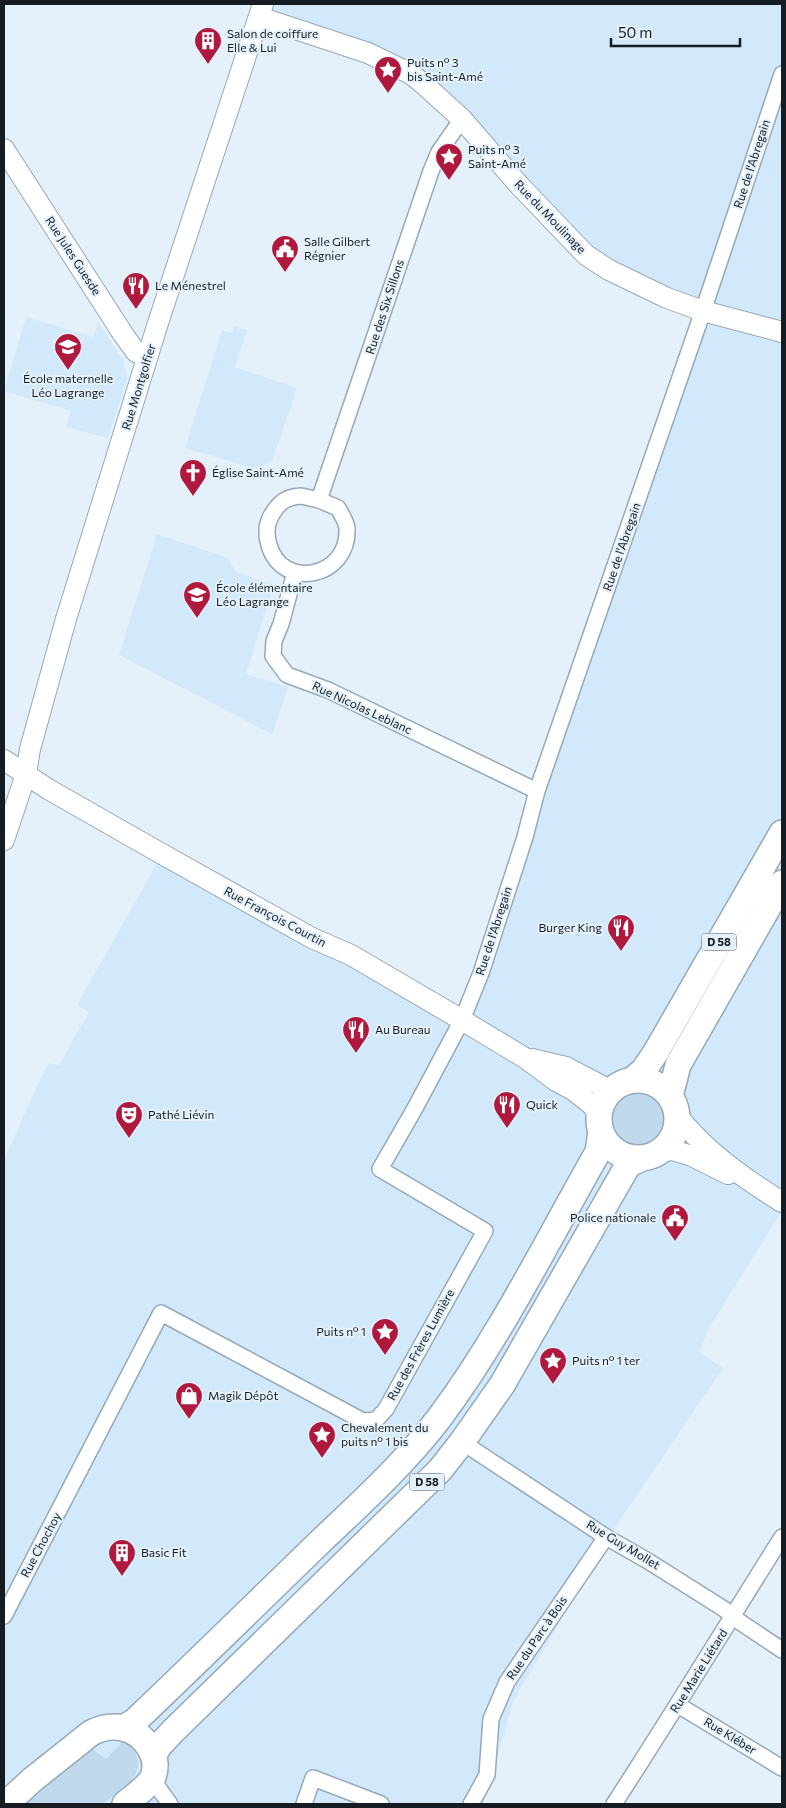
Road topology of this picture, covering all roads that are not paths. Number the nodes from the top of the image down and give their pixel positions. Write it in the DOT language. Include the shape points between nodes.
graph roads {
  1 [pos="261,10"];
  2 [pos="782,74"];
  3 [pos="462,119"];
  4 [pos="4,149"];
  5 [pos="703,311"];
  6 [pos="782,332"];
  7 [pos="148,356"];
  8 [pos="319,500"];
  9 [pos="295,572"];
  10 [pos="4,760"];
  11 [pos="26,774"];
  12 [pos="537,791"];
  13 [pos="782,832"];
  14 [pos="4,840"];
  15 [pos="782,883"];
  16 [pos="462,1020"];
  17 [pos="525,1058"];
  18 [pos="623,1084"];
  19 [pos="674,1105"];
  20 [pos="600,1124"];
  21 [pos="651,1155"];
  22 [pos="763,1190"];
  23 [pos="782,1202"];
  24 [pos="462,1442"];
  25 [pos="78,1474"];
  26 [pos="606,1537"];
  27 [pos="782,1537"];
  28 [pos="732,1615"];
  29 [pos="4,1616"];
  30 [pos="782,1650"];
  31 [pos="678,1705"];
  32 [pos="123,1728"];
  33 [pos="153,1767"];
  34 [pos="782,1768"];
  35 [pos="6,1804"];
  36 [pos="125,1804"];
  37 [pos="170,1804"];
  38 [pos="304,1804"];
  39 [pos="381,1804"];
  40 [pos="471,1804"];
  41 [pos="614,1804"];
  1 -- 3 [label="street, Rue du Moulinage" via="409,73"];
  1 -- 7 [label="street, Rue Montgolfier"];
  2 -- 5 [label="street, Rue de l'Abregain"];
  3 -- 5 [label="street, Rue du Moulinage" via="586,255 609,270"];
  3 -- 8 [label="street, Rue des Six Sillons" via="431,171"];
  4 -- 7 [label="street, Rue Jules Guesde" via="123,334 136,352"];
  5 -- 6 [label="street, Rue du Moulinage"];
  5 -- 12 [label="street, Rue de l'Abregain"];
  7 -- 11 [label="street, Rue Montgolfier" via="66,619"];
  8 -- 9 [label="street" via="338,508 347,527 345,548 332,565 314,573"];
  8 -- 9 [label="street" via="289,497 276,507 268,521 266,537 271,553 281,565"];
  9 -- 12 [label="street, Rue Nicolas Leblanc" via="274,640 273,656 287,675 328,690"];
  10 -- 11 [label="street, Rue François Courtin"];
  11 -- 14 [label="street, Rue Montgolfier"];
  11 -- 16 [label="street, Rue François Courtin" via="230,893 312,938 351,955"];
  12 -- 16 [label="street, Rue de l'Abregain" via="481,973"];
  13 -- 18 [label="main road, D 58" via="656,1052 644,1070"];
  15 -- 19 [label="main road, D 58" via="678,1065"];
  16 -- 17 [label="street, Rue François Courtin"];
  16 -- 25 [label="street, Rue des Frères Lumière" via="380,1169 485,1231 386,1409 376,1420 363,1421 161,1312"];
  17 -- 18 [label="street" via="566,1066 604,1087"];
  17 -- 20 [label="street, Rue François Courtin" via="592,1105"];
  18 -- 19 [label="main road" via="646,1080 660,1086"];
  18 -- 20 [label="main road" via="604,1100"];
  19 -- 21 [label="main road" via="677,1125 674,1136 668,1145"];
  19 -- 22 [label="street" via="700,1142"];
  20 -- 21 [label="main road" via="608,1143 617,1152 629,1157"];
  20 -- 32 [label="main road, D 58" via="598,1152 474,1367 439,1418 408,1456 149,1707"];
  21 -- 22 [label="street" via="672,1150 692,1156"];
  21 -- 24 [label="main road, D 58" via="628,1165 508,1375"];
  22 -- 23 [label="street"];
  24 -- 26 [label="street, Rue Guy Mollet"];
  24 -- 33 [label="main road, D 58" via="440,1470 173,1731 159,1746"];
  25 -- 29 [label="street, Rue Chochoy"];
  26 -- 28 [label="street, Rue Guy Mollet"];
  26 -- 40 [label="street, Rue du Parc à Bois" via="507,1682 491,1719 487,1775"];
  27 -- 28 [label="street, Rue Marie Liétard"];
  28 -- 30 [label="street, Rue Guy Mollet"];
  28 -- 31 [label="street, Rue Marie Liétard"];
  31 -- 34 [label="street, Rue Kléber"];
  31 -- 41 [label="street, Rue Marie Liétard"];
  32 -- 33 [label="main road" via="144,1738"];
  32 -- 35 [label="main road" via="101,1727 91,1732"];
  33 -- 36 [label="main road"];
  33 -- 37 [label="street"];
  38 -- 39 [label="street" via="313,1778"];
}
